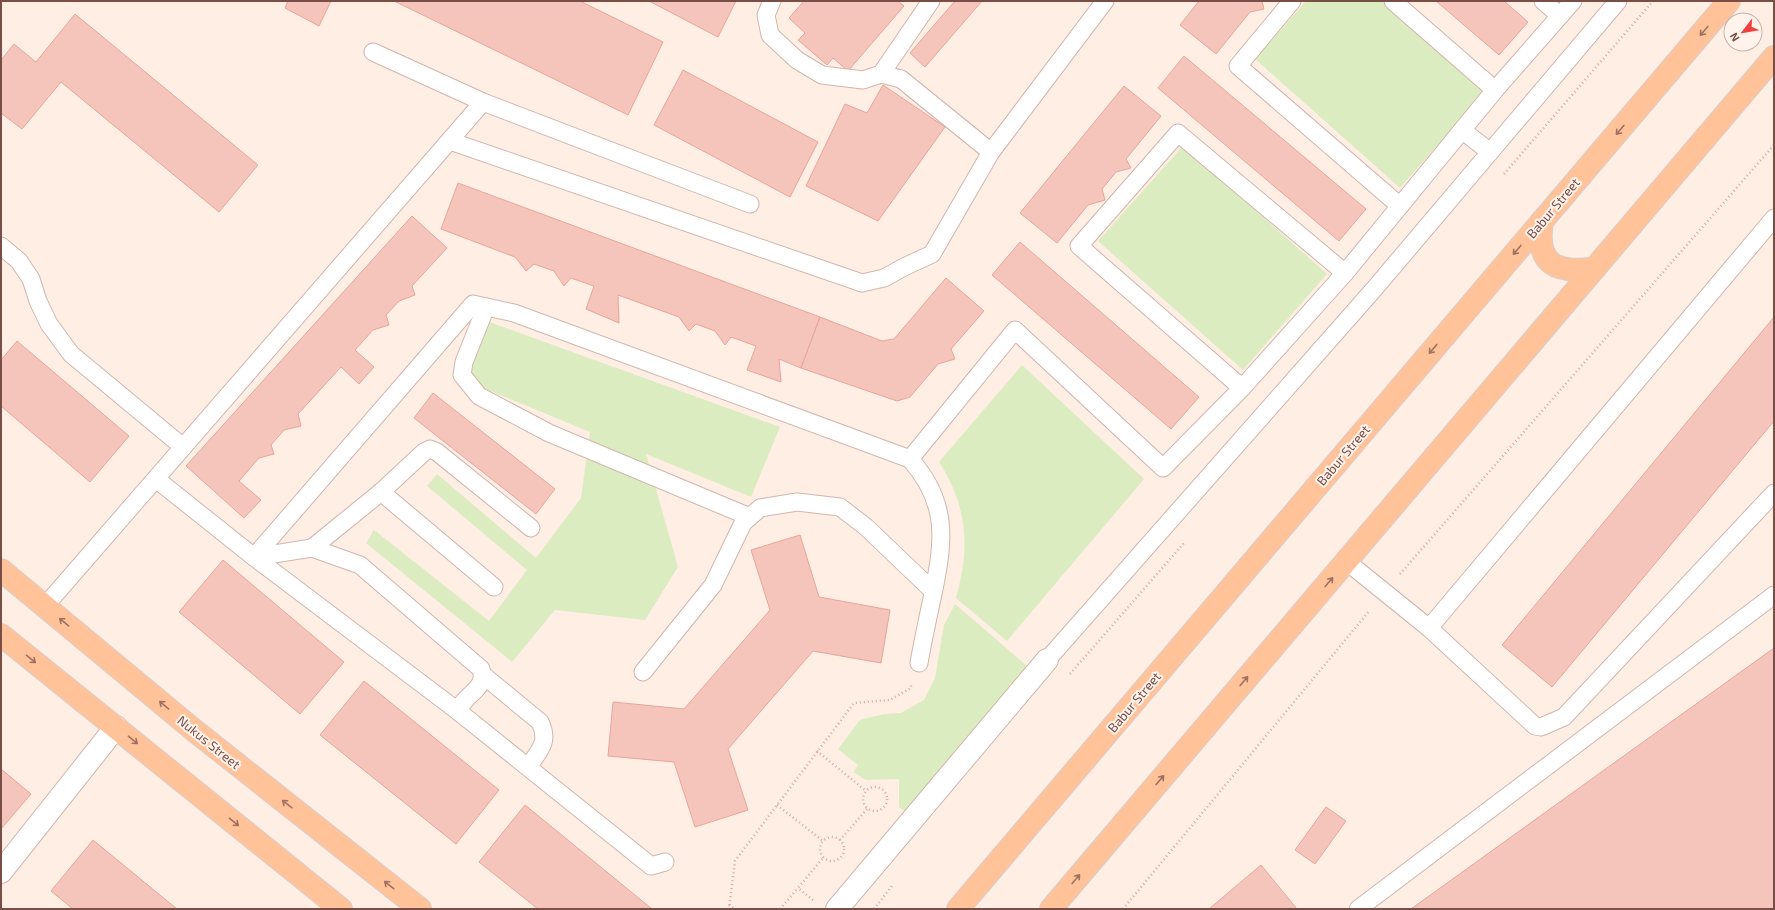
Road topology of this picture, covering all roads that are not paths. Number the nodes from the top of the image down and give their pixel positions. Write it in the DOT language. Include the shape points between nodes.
graph roads {
  1 [pos="772,1"];
  2 [pos="931,1"];
  3 [pos="1104,1"];
  4 [pos="1292,1"];
  5 [pos="1393,1"];
  6 [pos="1543,1"];
  7 [pos="1573,1"];
  8 [pos="1618,1"];
  9 [pos="1729,1"];
  10 [pos="1560,16"];
  11 [pos="373,52"];
  12 [pos="1774,57"];
  13 [pos="881,74"];
  14 [pos="1495,90"];
  15 [pos="484,102"];
  16 [pos="1462,130"];
  17 [pos="450,142"];
  18 [pos="991,152"];
  19 [pos="1490,152"];
  20 [pos="750,204"];
  21 [pos="1400,206"];
  22 [pos="1774,218"];
  23 [pos="1542,221"];
  24 [pos="1,246"];
  25 [pos="1596,268"];
  26 [pos="1345,273"];
  27 [pos="486,306"];
  28 [pos="1242,388"];
  29 [pos="183,447"];
  30 [pos="910,459"];
  31 [pos="156,479"];
  32 [pos="381,492"];
  33 [pos="1774,493"];
  34 [pos="750,517"];
  35 [pos="531,528"];
  36 [pos="312,548"];
  37 [pos="254,556"];
  38 [pos="1346,561"];
  39 [pos="1,570"];
  40 [pos="494,587"];
  41 [pos="933,591"];
  42 [pos="1774,595"];
  43 [pos="45,606"];
  44 [pos="1429,628"];
  45 [pos="1,635"];
  46 [pos="1047,660"];
  47 [pos="919,663"];
  48 [pos="643,672"];
  49 [pos="483,675"];
  50 [pos="459,712"];
  51 [pos="116,727"];
  52 [pos="528,767"];
  53 [pos="665,862"];
  54 [pos="1,872"];
  55 [pos="341,909"];
  56 [pos="420,909"];
  57 [pos="837,909"];
  58 [pos="958,909"];
  59 [pos="1051,909"];
  60 [pos="1358,909"];
  1 -- 13 [label="lane" via="766,15 770,35 797,60 822,75 863,80"];
  2 -- 13 [label="lane"];
  3 -- 18 [label="lane"];
  4 -- 21 [label="lane" via="1238,66"];
  5 -- 14 [label="lane"];
  6 -- 10 [label="lane"];
  7 -- 10 [label="lane"];
  8 -- 19 [label="lane"];
  9 -- 23 [label="main road, Babur Street, one-way"];
  10 -- 14 [label="lane"];
  11 -- 15 [label="lane"];
  12 -- 25 [label="main road"];
  13 -- 18 [label="lane" via="901,79"];
  14 -- 16 [label="lane"];
  15 -- 17 [label="lane"];
  15 -- 20 [label="lane"];
  16 -- 19 [label="lane"];
  16 -- 21 [label="lane"];
  17 -- 18 [label="lane" via="862,283 884,278 932,254"];
  17 -- 29 [label="lane"];
  19 -- 46 [label="lane" via="1375,288"];
  21 -- 26 [label="lane"];
  22 -- 44 [label="lane"];
  23 -- 25 [label="main road" via="1541,243 1550,262 1558,268 1568,270"];
  23 -- 58 [label="main road, Babur Street, one-way"];
  24 -- 29 [label="lane" via="19,261 31,279 38,301 50,324 71,354"];
  25 -- 38 [label="main road"];
  26 -- 28 [label="lane"];
  26 -- 28 [label="lane" via="1178,133 1079,246"];
  27 -- 30 [label="lane" via="514,313"];
  27 -- 34 [label="lane" via="464,362 462,375 479,396 549,433"];
  27 -- 37 [label="lane" via="473,304"];
  28 -- 30 [label="lane" via="1163,468 1015,330"];
  29 -- 31 [label="lane"];
  30 -- 41 [label="lane" via="922,472 931,490 942,533 941,554"];
  31 -- 37 [label="lane"];
  31 -- 43 [label="lane"];
  32 -- 35 [label="lane" via="430,449 438,452"];
  32 -- 36 [label="lane"];
  32 -- 40 [label="lane"];
  33 -- 44 [label="lane" via="1564,717 1548,725 1535,726"];
  34 -- 41 [label="lane" via="760,508 797,502 840,507 866,527"];
  34 -- 48 [label="lane" via="743,523 712,585"];
  36 -- 37 [label="lane"];
  36 -- 49 [label="lane" via="360,565 480,669"];
  37 -- 50 [label="lane"];
  38 -- 44 [label="lane"];
  59 -- 38 [label="main road, one-way"];
  39 -- 43 [label="main road, Nukus Street"];
  41 -- 47 [label="lane"];
  42 -- 60 [label="lane"];
  56 -- 43 [label="main road, Nukus Street, one-way" via="195,731"];
  45 -- 51 [label="main road, one-way"];
  46 -- 57 [label="street"];
  49 -- 50 [label="lane" via="481,684 460,704"];
  49 -- 52 [label="lane" via="540,722 545,731 544,745"];
  50 -- 52 [label="lane"];
  51 -- 54 [label="street"];
  51 -- 55 [label="main road, one-way"];
  52 -- 53 [label="lane" via="651,866"];
}
